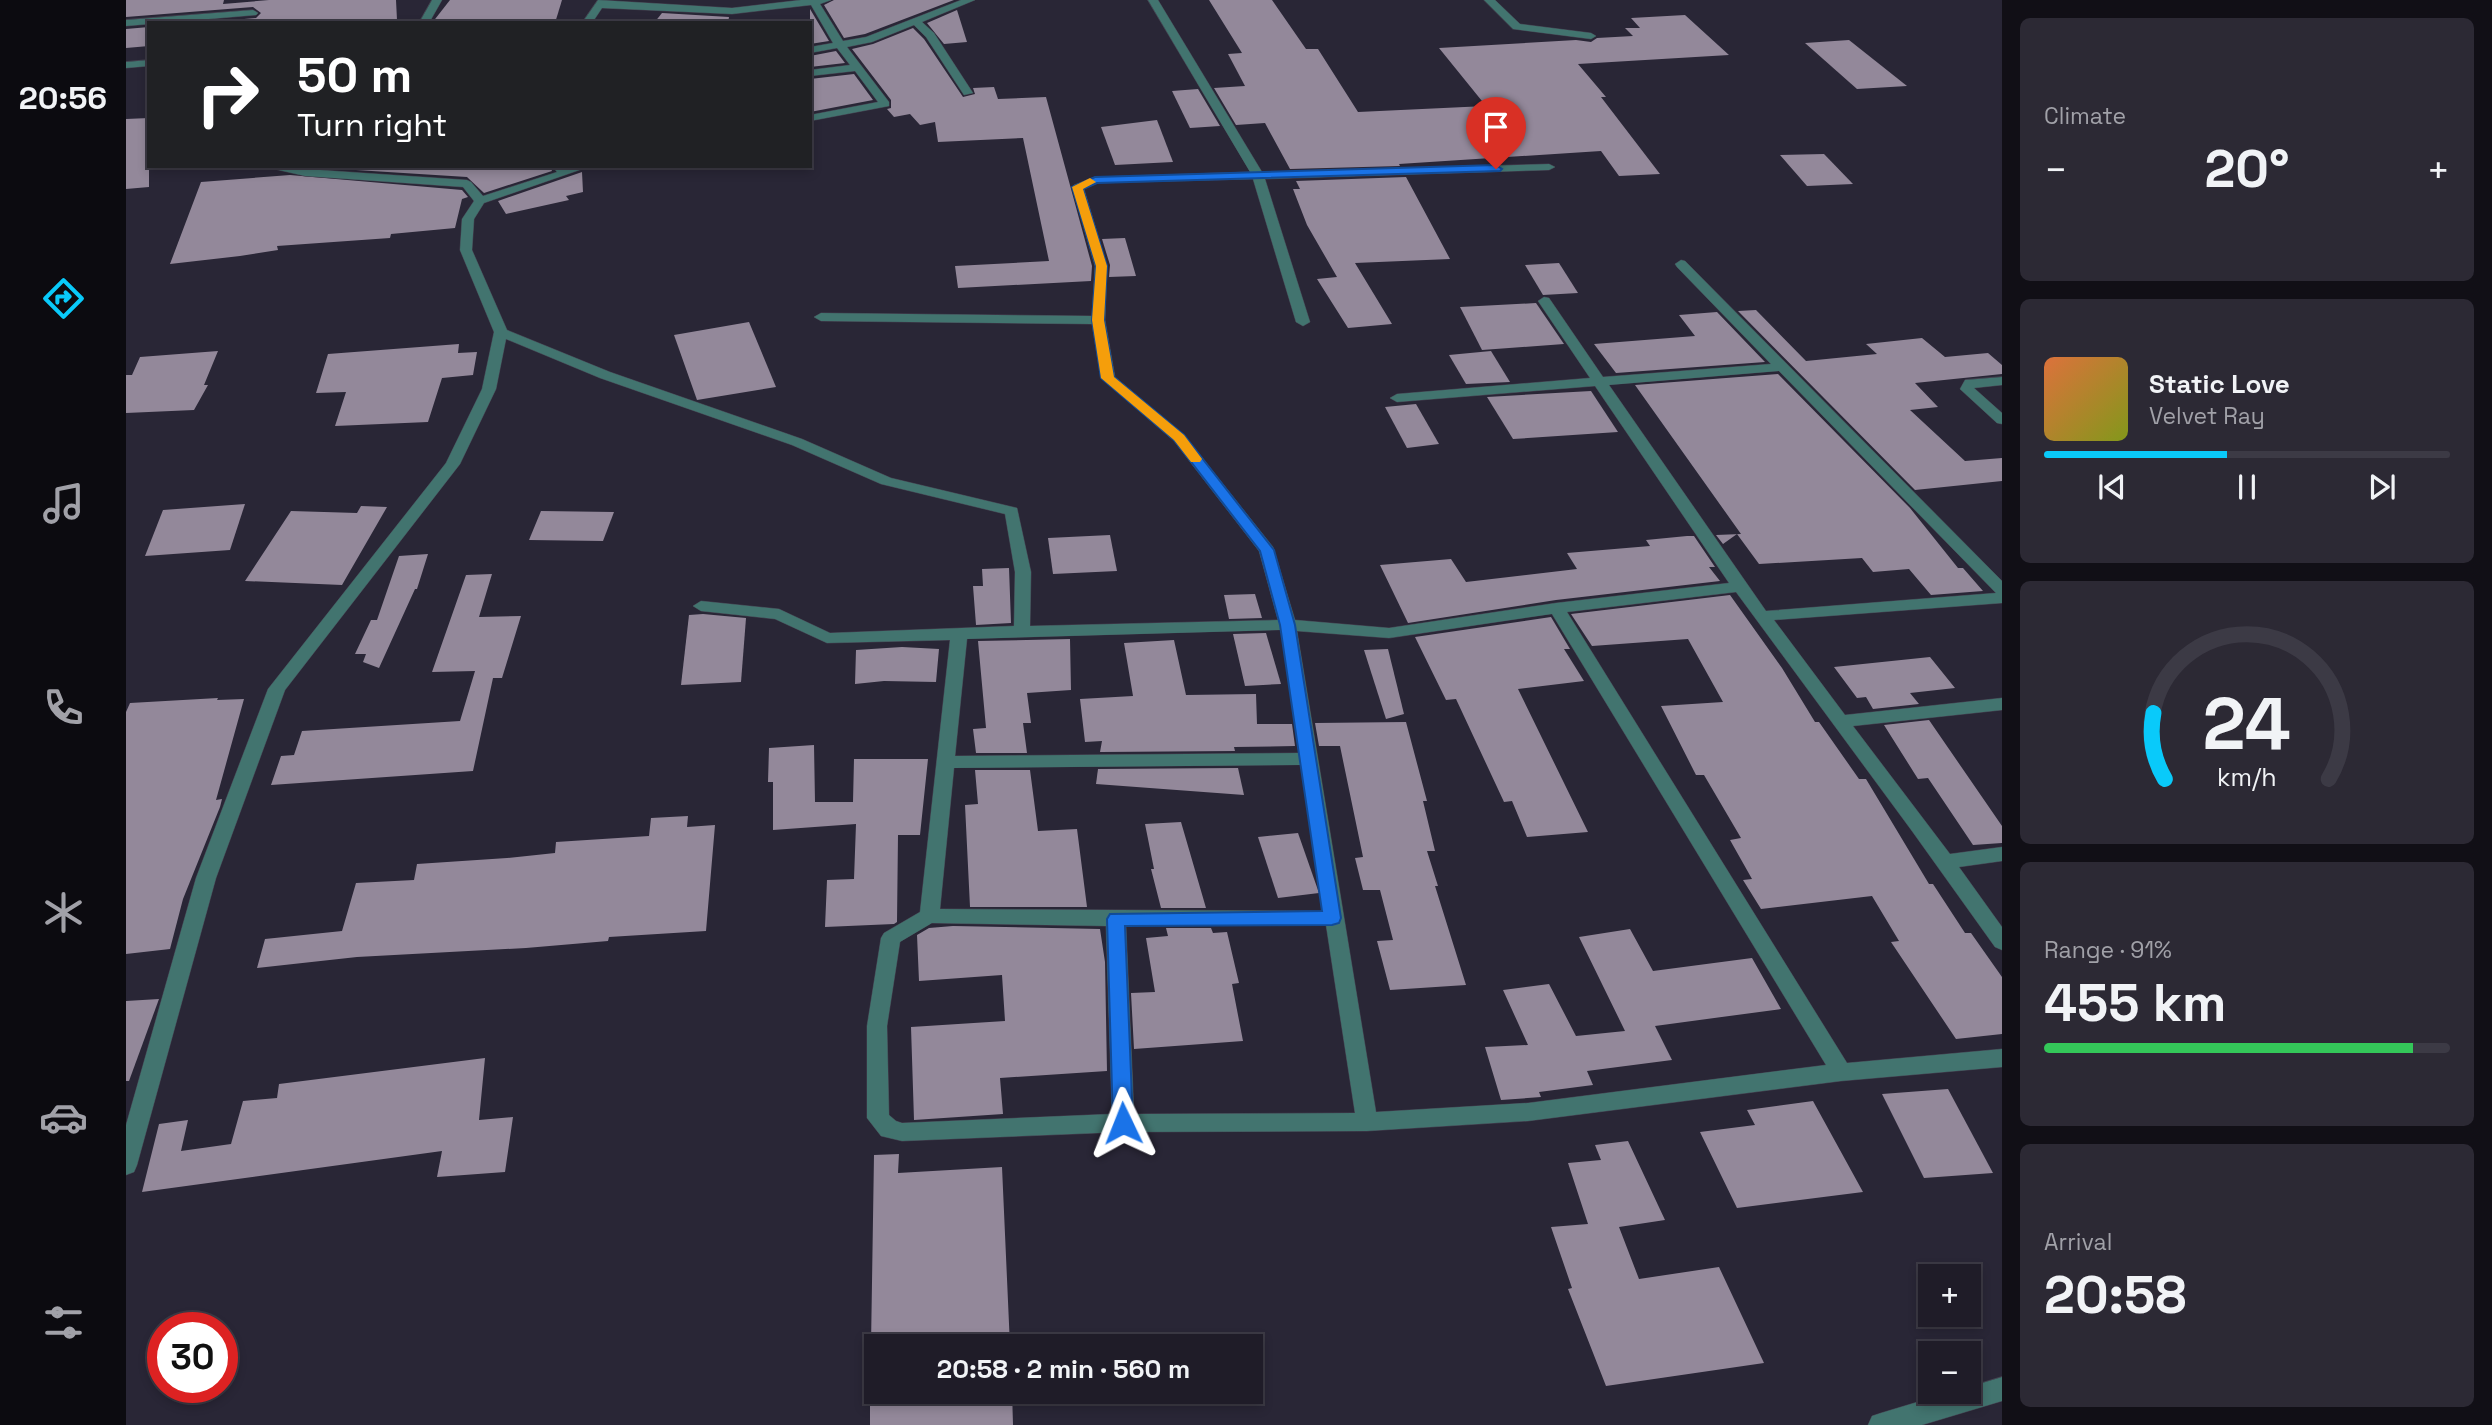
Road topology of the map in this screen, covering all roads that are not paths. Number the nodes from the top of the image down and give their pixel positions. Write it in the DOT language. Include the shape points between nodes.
graph roads {
  1 [pos="257,0"];
  2 [pos="437,0"];
  3 [pos="826,0"];
  4 [pos="970,0"];
  5 [pos="1153,0"];
  6 [pos="1489,0"];
  7 [pos="814,2"];
  8 [pos="602,3"];
  9 [pos="253,18"];
  10 [pos="177,21"];
  11 [pos="426,21"];
  12 [pos="588,21"];
  13 [pos="147,22"];
  14 [pos="916,22"];
  15 [pos="126,23"];
  16 [pos="1591,36"];
  17 [pos="841,46"];
  18 [pos="812,50"];
  19 [pos="147,62"];
  20 [pos="126,65"];
  21 [pos="856,68"];
  22 [pos="812,73"];
  23 [pos="968,93"];
  24 [pos="812,118"];
  25 [pos="1549,167"];
  26 [pos="278,168"];
  27 [pos="459,168"];
  28 [pos="562,170"];
  29 [pos="1258,175"];
  30 [pos="467,184"];
  31 [pos="480,201"];
  32 [pos="1681,264"];
  33 [pos="1544,301"];
  34 [pos="821,317"];
  35 [pos="1098,320"];
  36 [pos="1303,322"];
  37 [pos="501,332"];
  38 [pos="1781,367"];
  39 [pos="1600,381"];
  40 [pos="2002,382"];
  41 [pos="1397,398"];
  42 [pos="2002,420"];
  43 [pos="1740,587"];
  44 [pos="2002,590"];
  45 [pos="2002,598"];
  46 [pos="701,606"];
  47 [pos="1556,608"];
  48 [pos="1762,616"];
  49 [pos="1288,625"];
  50 [pos="1022,631"];
  51 [pos="959,634"];
  52 [pos="2002,704"];
  53 [pos="1840,721"];
  54 [pos="1310,759"];
  55 [pos="947,762"];
  56 [pos="2002,854"];
  57 [pos="1945,862"];
  58 [pos="929,916"];
  59 [pos="1332,918"];
  60 [pos="1116,919"];
  61 [pos="2002,942"];
  62 [pos="2002,1058"];
  63 [pos="1840,1072"];
  64 [pos="1367,1122"];
  65 [pos="1123,1123"];
  66 [pos="126,1165"];
  67 [pos="2002,1389"];
  68 [pos="1881,1425"];
  1 -- 9 [label="street"];
  2 -- 11 [label="street"];
  3 -- 7 [label="street"];
  4 -- 14 [label="street"];
  5 -- 29 [label="street"];
  6 -- 16 [label="street" via="1517,27"];
  7 -- 8 [label="street" via="732,11"];
  7 -- 17 [label="street"];
  8 -- 12 [label="street"];
  9 -- 10 [label="street"];
  13 -- 15 [label="street"];
  14 -- 17 [label="street"];
  14 -- 23 [label="street" via="930,35"];
  17 -- 18 [label="street"];
  17 -- 21 [label="street"];
  19 -- 20 [label="street"];
  21 -- 22 [label="street"];
  21 -- 24 [label="street" via="885,104"];
  25 -- 29 [label="street"];
  26 -- 30 [label="street"];
  27 -- 30 [label="street"];
  28 -- 31 [label="street"];
  29 -- 35 [label="street" via="1095,180 1077,187 1101,266"];
  29 -- 36 [label="street"];
  30 -- 31 [label="street"];
  31 -- 37 [label="street" via="468,219 466,250"];
  32 -- 38 [label="street"];
  33 -- 39 [label="street"];
  34 -- 35 [label="street"];
  35 -- 49 [label="street" via="1108,378 1179,438 1267,550"];
  37 -- 50 [label="street" via="604,375 797,442 886,481 1012,511 1023,572"];
  37 -- 66 [label="street" via="489,389 453,464 277,689 206,878"];
  38 -- 39 [label="street"];
  38 -- 44 [label="street"];
  39 -- 41 [label="street"];
  39 -- 43 [label="street"];
  40 -- 42 [label="street" via="1970,383 1967,389"];
  43 -- 47 [label="street"];
  43 -- 48 [label="street"];
  45 -- 48 [label="street"];
  46 -- 51 [label="street" via="779,614 827,638"];
  47 -- 49 [label="street" via="1389,633"];
  47 -- 63 [label="street"];
  48 -- 53 [label="street"];
  49 -- 50 [label="street"];
  49 -- 54 [label="street"];
  50 -- 51 [label="street"];
  51 -- 55 [label="street"];
  52 -- 53 [label="street"];
  53 -- 57 [label="street"];
  54 -- 55 [label="street"];
  54 -- 59 [label="street"];
  55 -- 58 [label="street"];
  56 -- 57 [label="street"];
  57 -- 61 [label="street"];
  58 -- 60 [label="street"];
  58 -- 65 [label="street" via="891,938 887,953 877,1026 878,1118 889,1129 902,1132"];
  59 -- 60 [label="street"];
  59 -- 64 [label="street"];
  60 -- 65 [label="street"];
  62 -- 63 [label="street"];
  63 -- 64 [label="street" via="1528,1112"];
  64 -- 65 [label="street"];
  67 -- 68 [label="street"];
}
